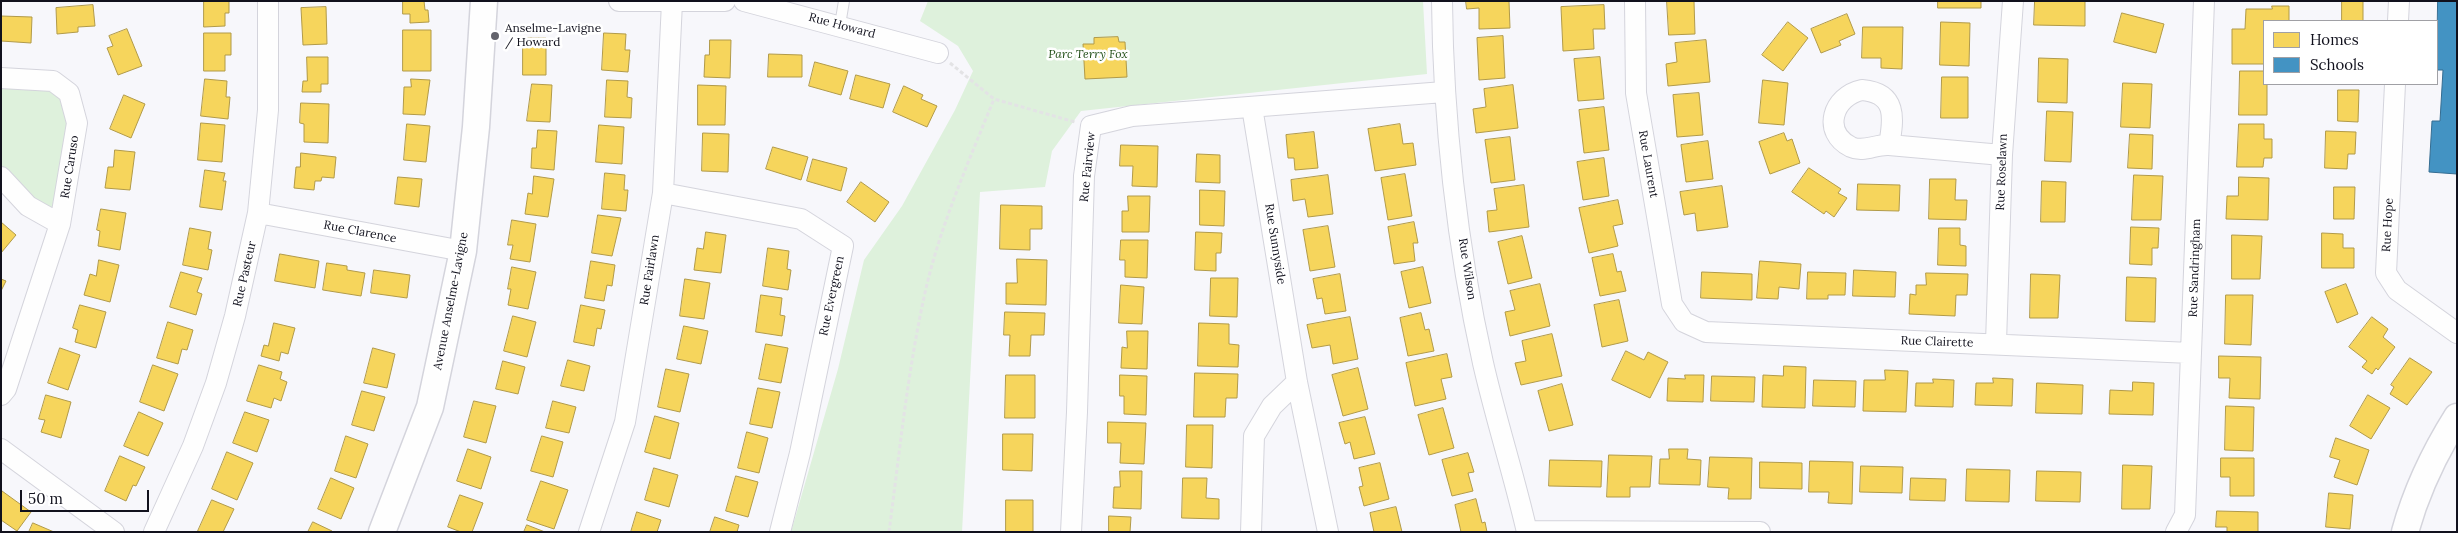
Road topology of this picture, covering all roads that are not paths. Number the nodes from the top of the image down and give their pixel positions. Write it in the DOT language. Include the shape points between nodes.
graph roads {
  1 [pos="268,1"];
  2 [pos="484,1"];
  3 [pos="619,1"];
  4 [pos="724,1"];
  5 [pos="744,1"];
  6 [pos="844,1"];
  7 [pos="1442,1"];
  8 [pos="1635,1"];
  9 [pos="2013,1"];
  10 [pos="2204,1"];
  11 [pos="2399,1"];
  12 [pos="672,2"];
  13 [pos="2398,20"];
  14 [pos="840,25"];
  15 [pos="938,53"];
  16 [pos="1,78"];
  17 [pos="2395,85"];
  18 [pos="1444,92"];
  19 [pos="1252,107"];
  20 [pos="1889,145"];
  21 [pos="2002,155"];
  22 [pos="1,177"];
  23 [pos="663,193"];
  24 [pos="258,213"];
  25 [pos="60,224"];
  26 [pos="462,251"];
  27 [pos="1684,322"];
  28 [pos="2457,333"];
  29 [pos="1996,343"];
  30 [pos="2192,353"];
  31 [pos="1297,382"];
  32 [pos="1,395"];
  33 [pos="2457,417"];
  34 [pos="1,449"];
  35 [pos="1527,531"];
  36 [pos="114,532"];
  37 [pos="154,532"];
  38 [pos="382,532"];
  39 [pos="589,532"];
  40 [pos="780,532"];
  41 [pos="1071,532"];
  42 [pos="1251,532"];
  43 [pos="1328,532"];
  44 [pos="1760,532"];
  45 [pos="2176,532"];
  46 [pos="2405,532"];
  1 -- 24 [label="street, Rue Pasteur" via="268,110"];
  2 -- 26 [label="street, Avenue Anselme-Lavigne" via="476,127"];
  3 -- 12 [label="street"];
  4 -- 12 [label="street"];
  5 -- 14 [label="street, Rue Howard"];
  6 -- 14 [label="lane"];
  7 -- 18 [label="street, Rue Wilson"];
  8 -- 27 [label="street, Rue Laurent" via="1636,93 1672,304"];
  9 -- 21 [label="street, Rue Roselawn"];
  10 -- 30 [label="street, Rue Sandringham"];
  11 -- 13 [label="street"];
  12 -- 23 [label="street, Rue Fairlawn"];
  14 -- 15 [label="street, Rue Howard"];
  16 -- 25 [label="street, Rue Caruso" via="53,81 69,93 77,123"];
  17 -- 28 [label="street, Rue Hope" via="2386,273 2397,290"];
  18 -- 19 [label="street, Rue Fairview"];
  18 -- 35 [label="street, Rue Wilson" via="1462,246 1483,362"];
  19 -- 31 [label="street, Rue Sunnyside"];
  19 -- 41 [label="street, Rue Fairview" via="1132,116 1090,126 1084,176"];
  20 -- 21 [label="street"];
  21 -- 29 [label="street, Rue Roselawn"];
  22 -- 25 [label="street" via="28,206"];
  23 -- 39 [label="street, Rue Fairlawn" via="625,422"];
  23 -- 40 [label="street, Rue Evergreen" via="801,219 843,246 800,453"];
  24 -- 26 [label="street, Rue Clarence"];
  24 -- 37 [label="street, Rue Pasteur" via="216,383"];
  25 -- 32 [label="street, Rue Caruso" via="6,389"];
  26 -- 38 [label="street, Avenue Anselme-Lavigne" via="430,407"];
  27 -- 29 [label="street, Rue Clairette" via="1706,332"];
  29 -- 30 [label="street, Rue Clairette"];
  30 -- 45 [label="street, Rue Sandringham" via="2185,515"];
  31 -- 42 [label="street" via="1272,406 1254,436"];
  31 -- 43 [label="street, Rue Sunnyside"];
  33 -- 46 [label="street" via="2443,439 2411,508"];
  34 -- 36 [label="street"];
  35 -- 44 [label="street"];
}
